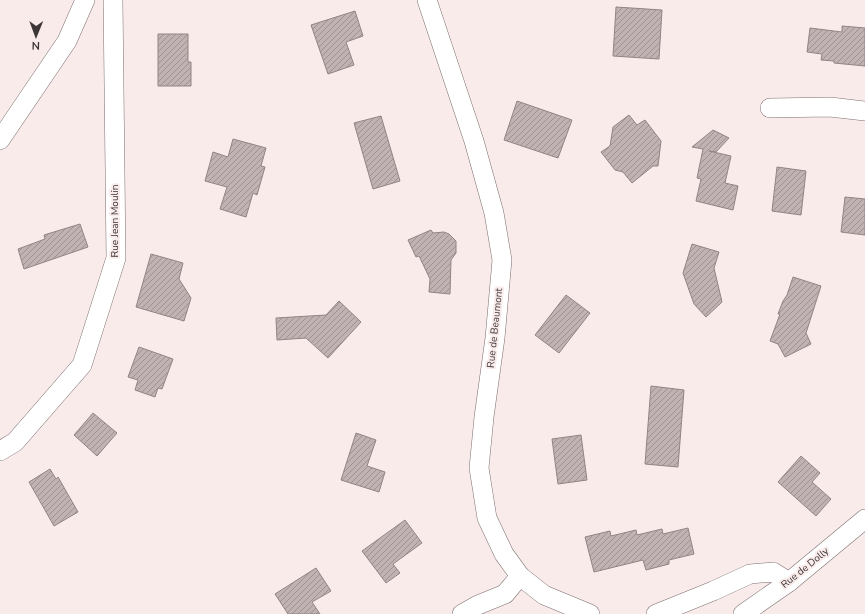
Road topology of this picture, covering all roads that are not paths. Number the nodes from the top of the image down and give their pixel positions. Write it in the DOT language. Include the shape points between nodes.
graph roads {
  1 [pos="85,0"];
  2 [pos="114,0"];
  3 [pos="427,0"];
  4 [pos="770,108"];
  5 [pos="865,111"];
  6 [pos="0,140"];
  7 [pos="0,451"];
  8 [pos="865,519"];
  9 [pos="520,576"];
  10 [pos="788,582"];
  11 [pos="462,614"];
  12 [pos="590,614"];
  13 [pos="656,614"];
  14 [pos="743,614"];
  1 -- 6 [label="street" via="67,41"];
  2 -- 7 [label="street, Rue Jean Moulin" via="116,258 82,365 15,442"];
  3 -- 9 [label="street, Rue de Beaumont" via="474,141 494,213 502,260 479,468 487,518 504,554"];
  4 -- 5 [label="street" via="830,107"];
  8 -- 10 [label="street, Rue de Dolly"];
  9 -- 11 [label="street" via="505,594"];
  9 -- 12 [label="street, Rue de Beaumont" via="544,595"];
  10 -- 13 [label="street" via="773,572 750,574"];
  10 -- 14 [label="street, Rue de Dolly"];
}
